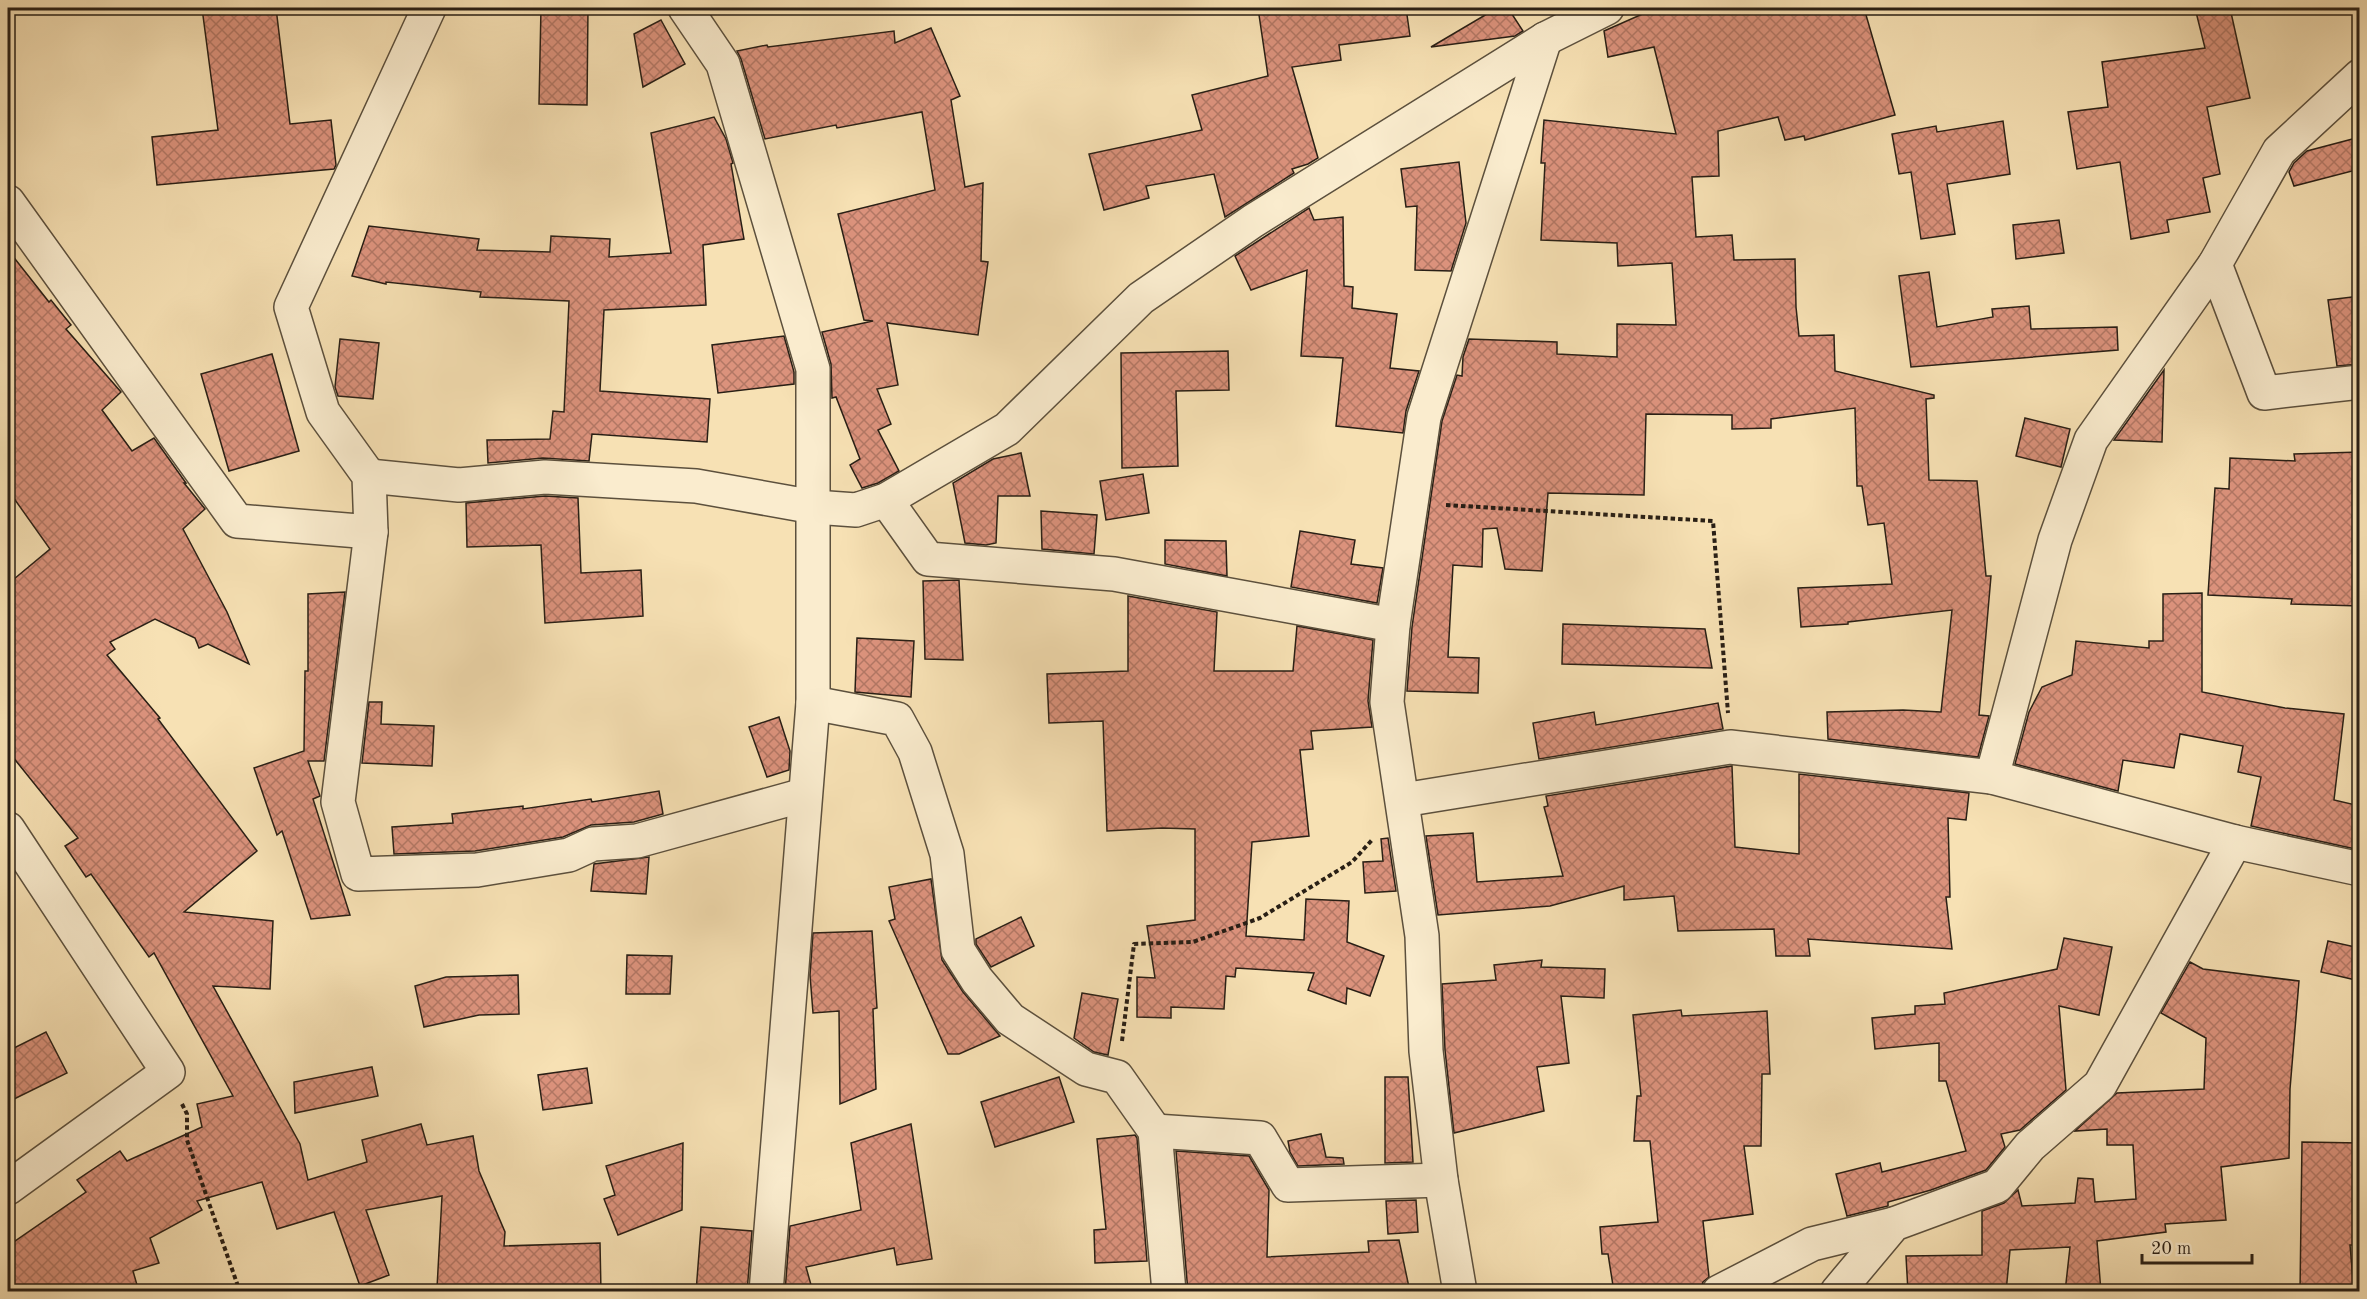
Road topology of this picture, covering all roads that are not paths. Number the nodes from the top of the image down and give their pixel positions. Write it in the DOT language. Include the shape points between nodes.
graph roads {
  1 [pos="429,8"];
  2 [pos="685,8"];
  3 [pos="1593,11"];
  4 [pos="1545,39"];
  5 [pos="2360,76"];
  6 [pos="8,202"];
  7 [pos="2216,264"];
  8 [pos="2360,382"];
  9 [pos="369,476"];
  10 [pos="886,500"];
  11 [pos="814,507"];
  12 [pos="371,532"];
  13 [pos="1393,625"];
  14 [pos="813,703"];
  15 [pos="1992,777"];
  16 [pos="804,795"];
  17 [pos="1405,815"];
  18 [pos="8,829"];
  19 [pos="2235,842"];
  20 [pos="2360,869"];
  21 [pos="1155,1131"];
  22 [pos="1441,1180"];
  23 [pos="8,1188"];
  24 [pos="1894,1224"];
  25 [pos="766,1292"];
  26 [pos="1169,1292"];
  27 [pos="1460,1292"];
  28 [pos="1719,1292"];
  29 [pos="1838,1292"];
  1 -- 9 [label="street" via="291,307 322,412"];
  2 -- 11 [label="street" via="723,64 813,369"];
  3 -- 4 [label="street"];
  4 -- 10 [label="street" via="1253,221 1141,298 1007,429"];
  4 -- 13 [label="street" via="1424,417"];
  5 -- 7 [label="street" via="2279,151"];
  6 -- 12 [label="street" via="237,521"];
  7 -- 8 [label="street" via="2264,393"];
  7 -- 15 [label="street" via="2091,440 2055,540"];
  9 -- 11 [label="street" via="459,485 545,477 696,486"];
  9 -- 12 [label="street"];
  10 -- 11 [label="street" via="856,510"];
  10 -- 13 [label="street" via="928,559 1114,574"];
  11 -- 14 [label="street"];
  12 -- 16 [label="street" via="338,802 358,874 477,870 569,855 593,844 637,841"];
  13 -- 17 [label="street" via="1387,702"];
  14 -- 16 [label="street"];
  14 -- 21 [label="street" via="897,719 915,752 946,854 958,950 1010,1019 1086,1069 1117,1077"];
  15 -- 17 [label="street" via="1730,747"];
  15 -- 19 [label="street"];
  16 -- 25 [label="street"];
  17 -- 22 [label="street" via="1422,936 1426,1050"];
  18 -- 23 [label="street" via="168,1072"];
  19 -- 20 [label="street"];
  19 -- 24 [label="street" via="2100,1085 2030,1146 1997,1186"];
  21 -- 22 [label="street" via="1260,1138 1288,1185"];
  21 -- 26 [label="street"];
  22 -- 27 [label="street"];
  24 -- 28 [label="street" via="1812,1244"];
  24 -- 29 [label="street"];
}
